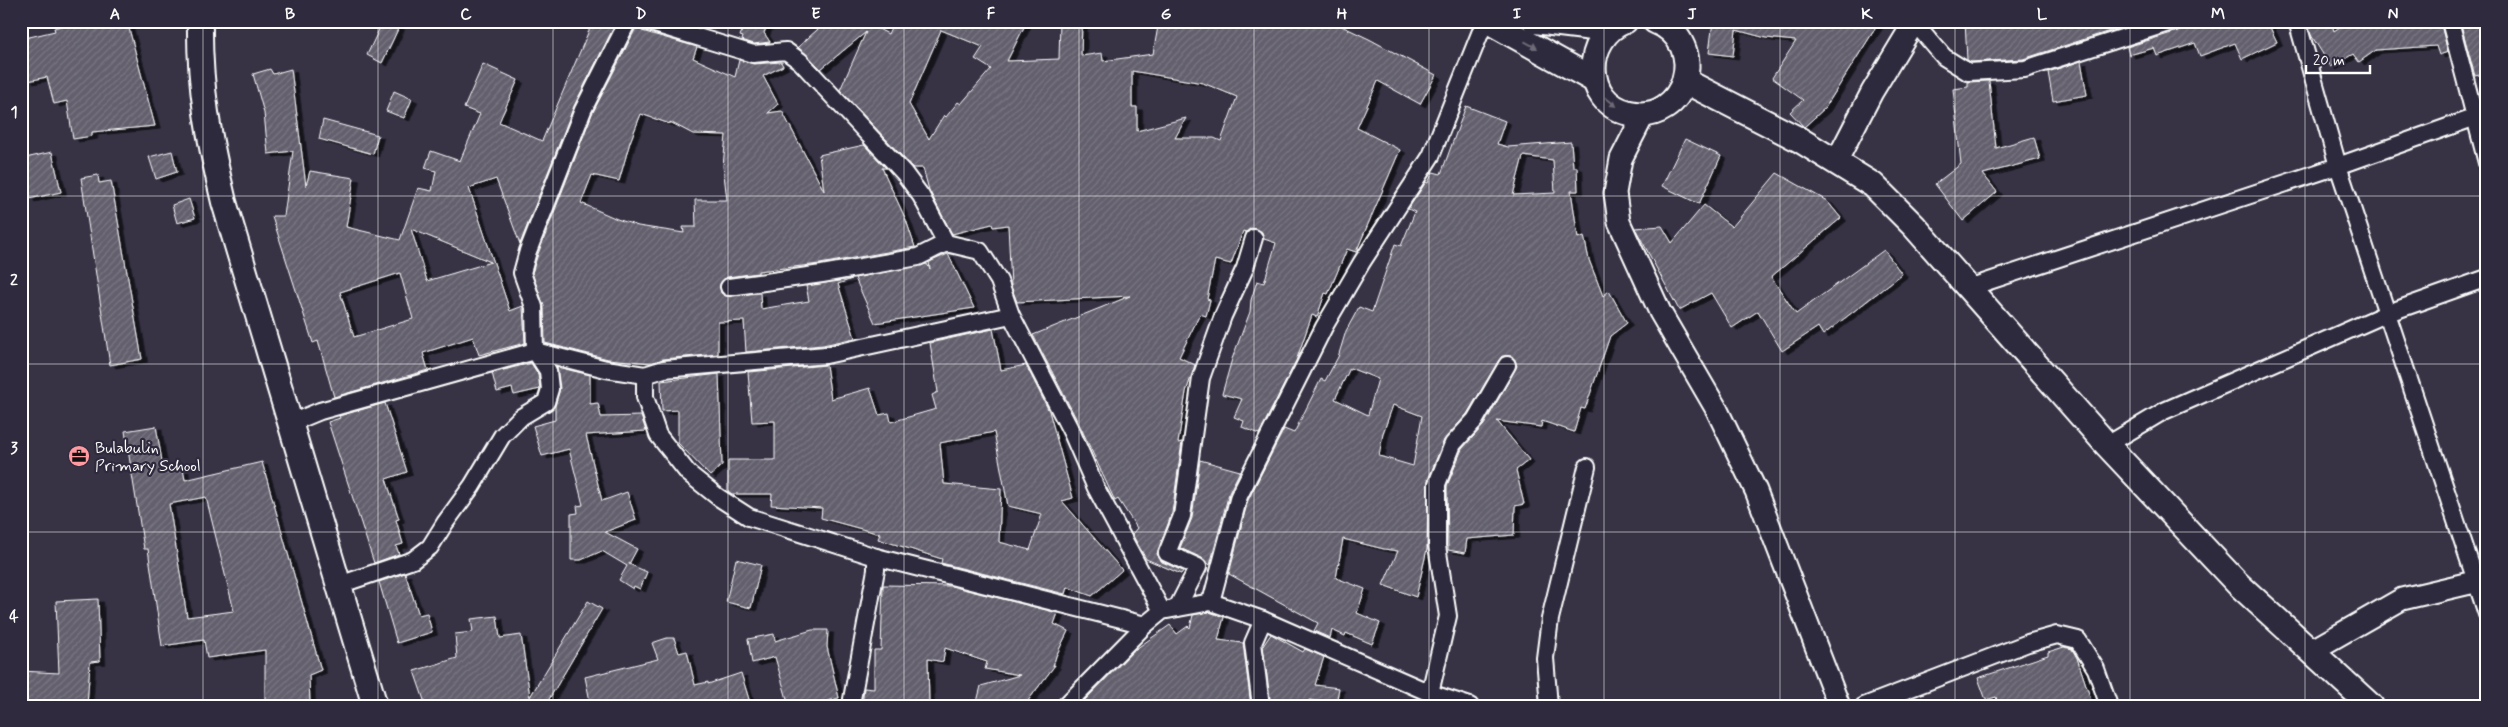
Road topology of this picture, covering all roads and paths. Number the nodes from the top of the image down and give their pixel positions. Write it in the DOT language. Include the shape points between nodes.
graph roads {
  1 [pos="200,21"];
  2 [pos="628,21"];
  3 [pos="645,21"];
  4 [pos="1487,21"];
  5 [pos="1535,21"];
  6 [pos="1655,21"];
  7 [pos="1689,21"];
  8 [pos="2175,21"];
  9 [pos="2297,21"];
  10 [pos="2450,21"];
  11 [pos="1914,22"];
  12 [pos="1617,26"];
  13 [pos="1682,44"];
  14 [pos="1594,80"];
  15 [pos="1685,81"];
  16 [pos="1644,114"];
  17 [pos="2481,115"];
  18 [pos="1836,162"];
  19 [pos="2487,163"];
  20 [pos="2338,166"];
  21 [pos="1254,238"];
  22 [pos="946,243"];
  23 [pos="2487,278"];
  24 [pos="730,287"];
  25 [pos="1968,288"];
  26 [pos="2388,313"];
  27 [pos="1011,315"];
  28 [pos="535,351"];
  29 [pos="1507,365"];
  30 [pos="645,376"];
  31 [pos="290,423"];
  32 [pos="2107,445"];
  33 [pos="1587,467"];
  34 [pos="876,557"];
  35 [pos="2482,579"];
  36 [pos="339,585"];
  37 [pos="1211,602"];
  38 [pos="1169,610"];
  39 [pos="2487,614"];
  40 [pos="1263,620"];
  41 [pos="1145,625"];
  42 [pos="2310,651"];
  43 [pos="1430,693"];
  44 [pos="375,706"];
  45 [pos="852,706"];
  46 [pos="1065,706"];
  47 [pos="1261,706"];
  48 [pos="1470,706"];
  49 [pos="1549,706"];
  50 [pos="1839,706"];
  51 [pos="1864,706"];
  52 [pos="2109,706"];
  53 [pos="2371,706"];
  1 -- 31 [label="main road" via="199,59 207,129 224,202"];
  2 -- 28 [label="street" via="583,110 528,251 522,273 534,307"];
  3 -- 22 [label="street" via="753,54 786,51 793,56 904,173 921,196"];
  4 -- 14 [label="main road, one-way"];
  4 -- 37 [label="street" via="1431,156 1324,327 1239,496"];
  5 -- 12 [label="main road"];
  6 -- 13 [label="main road" via="1671,30"];
  7 -- 13 [label="main road"];
  8 -- 11 [label="street" via="2024,69 1968,72 1944,57"];
  9 -- 20 [label="street"];
  10 -- 17 [label="street"];
  11 -- 18 [label="street" via="1872,92"];
  12 -- 14 [label="main road" via="1601,38 1593,58"];
  13 -- 15 [label="main road" via="1687,62"];
  14 -- 16 [label="main road, one-way" via="1613,106 1628,113"];
  15 -- 16 [label="main road" via="1670,104"];
  15 -- 18 [label="main road"];
  16 -- 50 [label="street" via="1621,159 1615,194 1619,222 1660,312 1717,410 1756,491"];
  17 -- 19 [label="street"];
  17 -- 20 [label="street"];
  18 -- 25 [label="main road" via="1873,186 1914,226"];
  20 -- 25 [label="street"];
  20 -- 26 [label="street"];
  21 -- 38 [label="street" via="1246,268 1223,316 1201,378 1182,516 1167,553 1198,566"];
  22 -- 24 [label="street" via="918,257"];
  22 -- 27 [label="street" via="980,251 999,281"];
  23 -- 26 [label="street"];
  25 -- 32 [label="main road"];
  26 -- 32 [label="street" via="2164,411"];
  26 -- 35 [label="street"];
  27 -- 30 [label="street" via="826,355 664,369"];
  27 -- 38 [label="street" via="1072,433 1096,488"];
  28 -- 30 [label="street"];
  28 -- 31 [label="street" via="320,411"];
  28 -- 36 [label="street" via="548,371 550,389 546,402 521,417 502,436 430,547 413,560"];
  29 -- 43 [label="street" via="1475,420 1452,444 1437,484 1437,546 1448,616"];
  30 -- 34 [label="street" via="645,397 658,436 688,473 718,497 749,517"];
  31 -- 36 [label="main road"];
  32 -- 42 [label="main road" via="2238,584"];
  33 -- 49 [label="street" via="1550,619 1545,658"];
  34 -- 41 [label="street"];
  34 -- 45 [label="street"];
  35 -- 39 [label="street"];
  35 -- 42 [label="street" via="2402,599"];
  36 -- 44 [label="main road"];
  37 -- 38 [label="street"];
  37 -- 40 [label="street"];
  38 -- 41 [label="street"];
  40 -- 43 [label="street"];
  40 -- 47 [label="street" via="1253,643"];
  41 -- 46 [label="street"];
  42 -- 53 [label="main road"];
  43 -- 48 [label="street"];
  51 -- 52 [label="street" via="2028,643 2057,635 2078,640 2096,669"];
}
